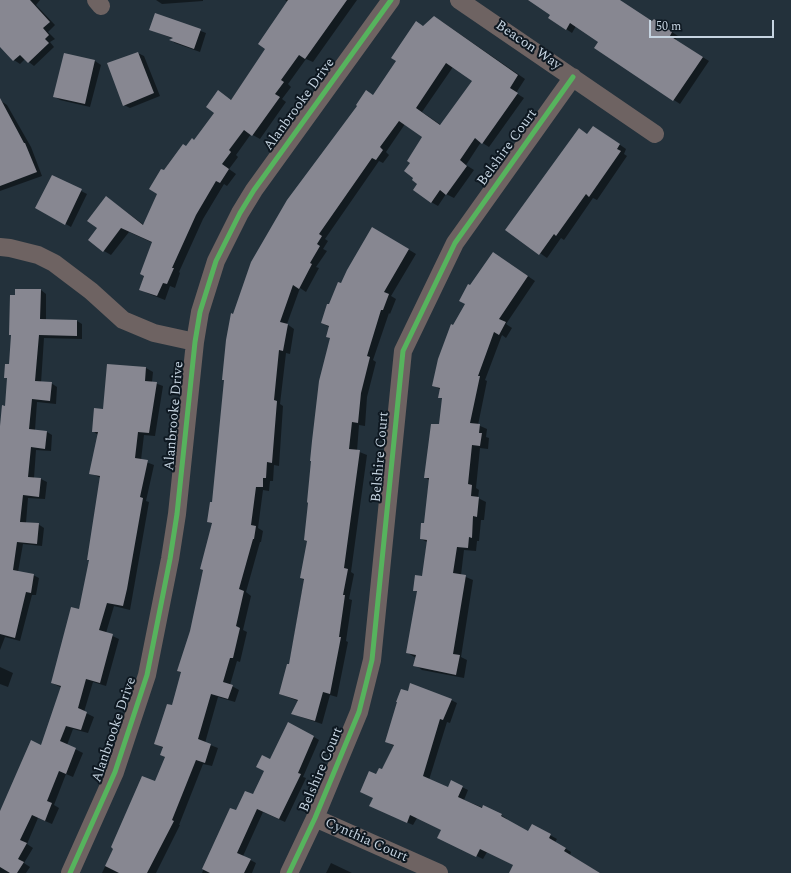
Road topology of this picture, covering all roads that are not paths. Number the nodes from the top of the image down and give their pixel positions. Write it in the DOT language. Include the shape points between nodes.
graph roads {
  1 [pos="391,0"];
  2 [pos="459,0"];
  3 [pos="573,77"];
  4 [pos="655,134"];
  5 [pos="0,247"];
  6 [pos="195,342"];
  7 [pos="315,818"];
  8 [pos="70,873"];
  9 [pos="289,873"];
  10 [pos="439,873"];
  1 -- 6 [label="street, Alanbrooke Drive" via="240,212 207,286"];
  2 -- 3 [label="street, Beacon Way"];
  3 -- 4 [label="street, Beacon Way"];
  3 -- 7 [label="street, Belshire Court" via="455,243 403,351 372,660 359,712"];
  5 -- 6 [label="street" via="38,255 54,263 123,320 154,333"];
  6 -- 8 [label="street, Alanbrooke Drive" via="178,514 147,675 115,772"];
  7 -- 9 [label="street, Belshire Court"];
  7 -- 10 [label="street, Cynthia Court"];
}
